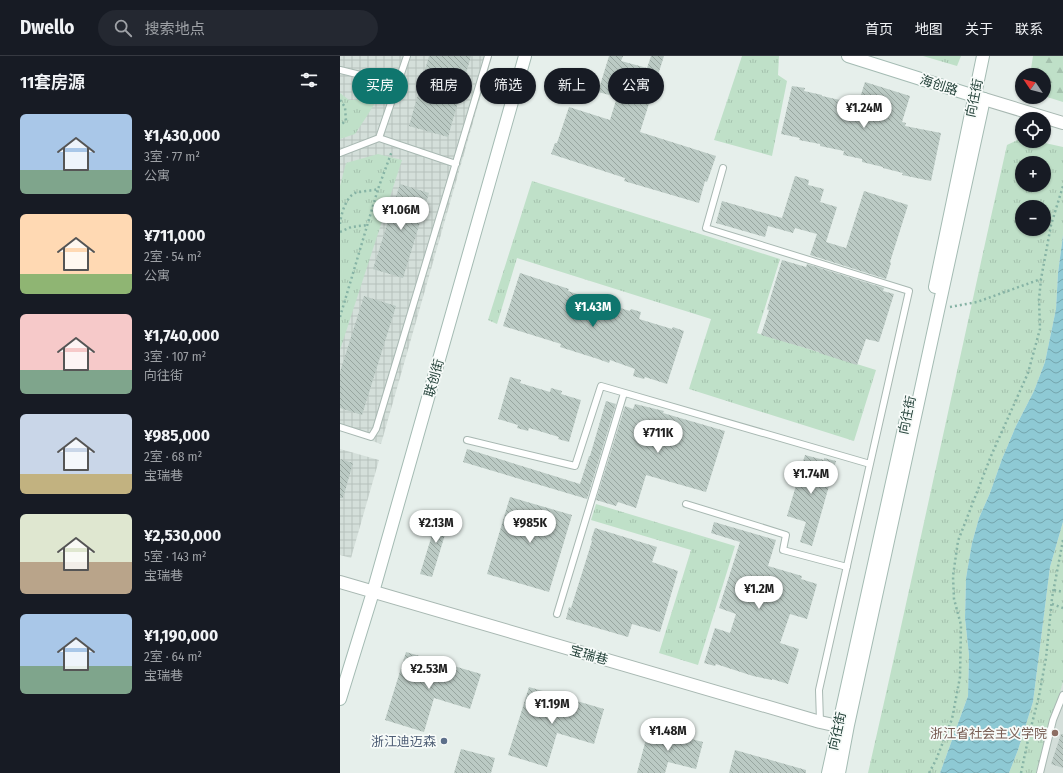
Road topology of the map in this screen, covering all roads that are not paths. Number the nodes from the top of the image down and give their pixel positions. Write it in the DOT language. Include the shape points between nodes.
graph roads {
  1 [pos="407,56"];
  2 [pos="488,56"];
  3 [pos="525,56"];
  4 [pos="848,56"];
  5 [pos="983,56"];
  6 [pos="403,68"];
  7 [pos="340,70"];
  8 [pos="352,73"];
  9 [pos="979,98"];
  10 [pos="390,104"];
  11 [pos="1063,123"];
  12 [pos="379,138"];
  13 [pos="340,153"];
  14 [pos="456,164"];
  15 [pos="724,168"];
  16 [pos="624,393"];
  17 [pos="340,427"];
  18 [pos="468,440"];
  19 [pos="870,464"];
  20 [pos="686,504"];
  21 [pos="847,567"];
  22 [pos="340,582"];
  23 [pos="373,592"];
  24 [pos="557,614"];
  25 [pos="1063,695"];
  26 [pos="340,699"];
  27 [pos="820,722"];
  28 [pos="838,726"];
  29 [pos="828,773"];
  30 [pos="839,773"];
  31 [pos="1040,773"];
  1 -- 6 [label="lane"];
  2 -- 14 [label="lane"];
  3 -- 23 [label="street, 联创街"];
  4 -- 9 [label="street, 海创路"];
  5 -- 9 [label="street, 向往街"];
  7 -- 8 [label="lane"];
  9 -- 11 [label="street, 海创路"];
  9 -- 28 [label="street, 向往街"];
  9 -- 30 [label="street, 向往街" via="939,308"];
  10 -- 12 [label="lane"];
  12 -- 13 [label="lane"];
  12 -- 14 [label="lane"];
  14 -- 17 [label="lane" via="376,429 371,437"];
  15 -- 19 [label="lane" via="706,228 909,291"];
  16 -- 18 [label="lane" via="602,386 574,466"];
  16 -- 19 [label="lane"];
  16 -- 24 [label="lane"];
  19 -- 21 [label="lane"];
  20 -- 21 [label="lane" via="786,535 782,550"];
  21 -- 27 [label="lane" via="819,690"];
  22 -- 23 [label="street, 宝瑞巷"];
  23 -- 26 [label="street, 联创街"];
  23 -- 27 [label="street, 宝瑞巷"];
  25 -- 31 [label="lane" via="1053,720"];
  27 -- 28 [label="street, 宝瑞巷"];
  28 -- 29 [label="street, 向往街"];
}
